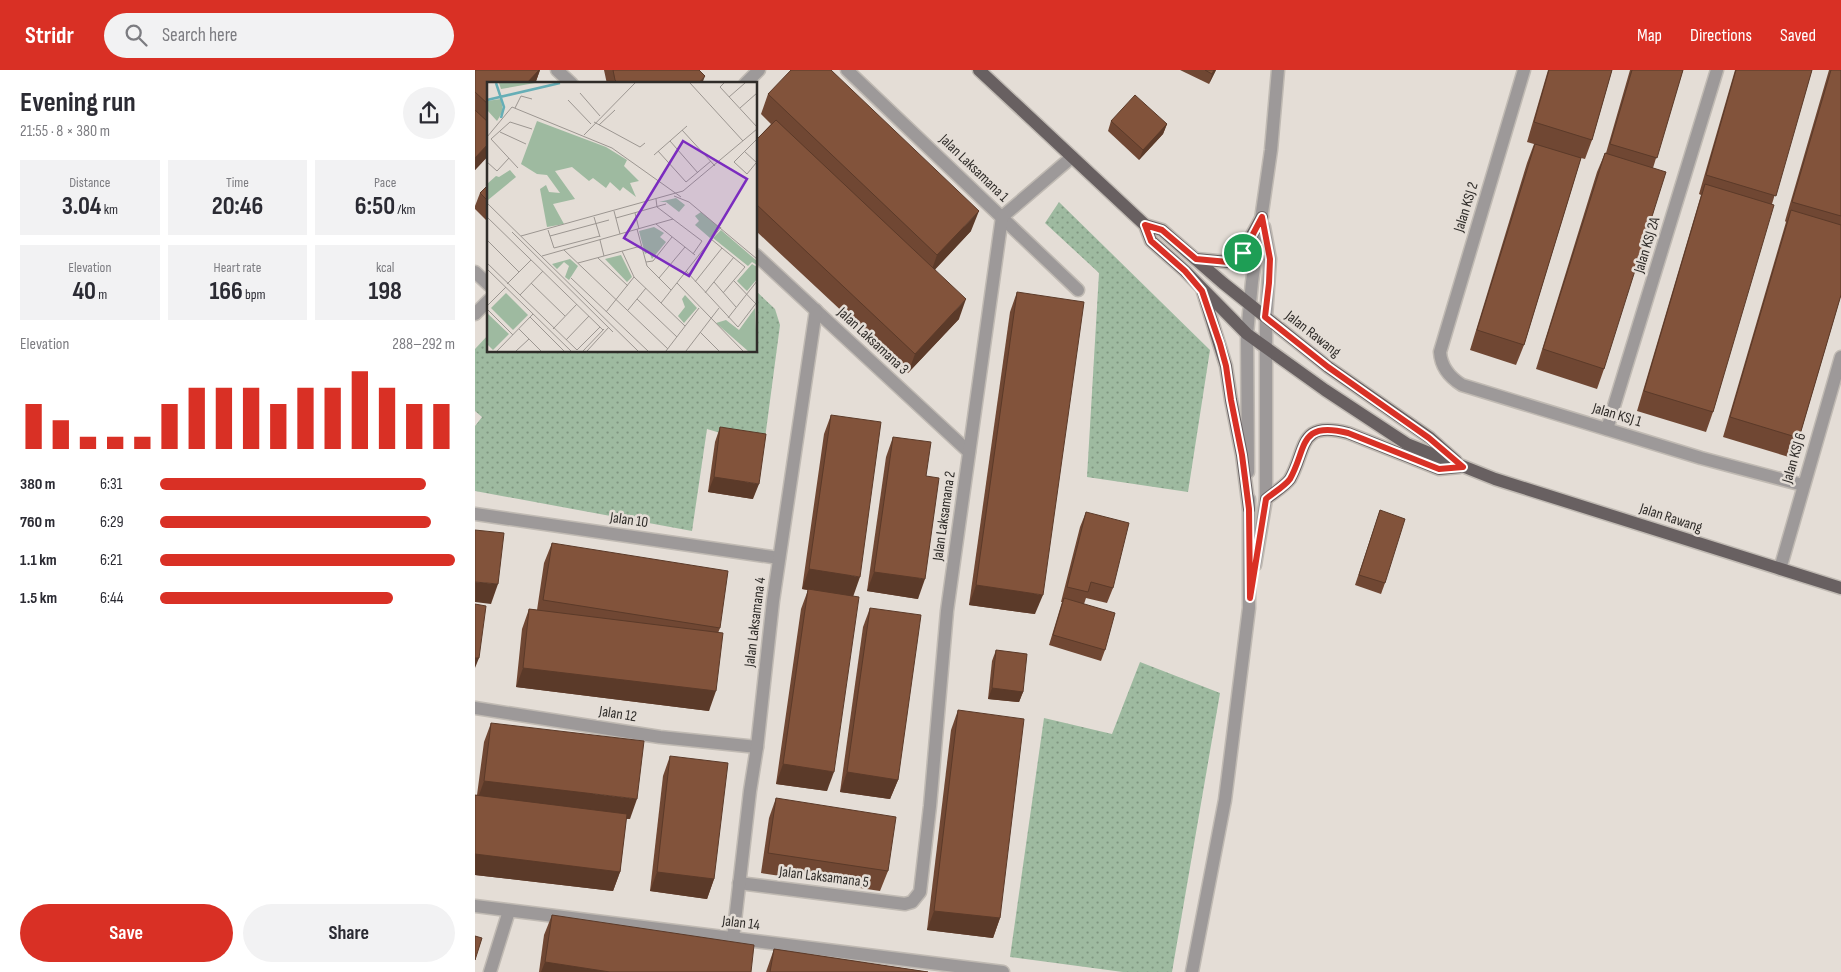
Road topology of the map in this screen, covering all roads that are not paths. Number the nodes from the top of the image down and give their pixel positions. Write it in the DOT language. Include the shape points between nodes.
graph roads {
  1 [pos="557,70"];
  2 [pos="759,70"];
  3 [pos="847,70"];
  4 [pos="979,70"];
  5 [pos="1278,70"];
  6 [pos="1524,70"];
  7 [pos="1717,70"];
  8 [pos="570,82"];
  9 [pos="747,82"];
  10 [pos="1072,157"];
  11 [pos="1002,217"];
  12 [pos="1262,217"];
  13 [pos="1145,225"];
  14 [pos="757,256"];
  15 [pos="1196,259"];
  16 [pos="475,272"];
  17 [pos="487,283"];
  18 [pos="1078,290"];
  19 [pos="1202,291"];
  20 [pos="487,302"];
  21 [pos="1249,303"];
  22 [pos="816,310"];
  23 [pos="475,314"];
  24 [pos="1265,317"];
  25 [pos="1247,334"];
  26 [pos="1267,349"];
  27 [pos="1440,352"];
  28 [pos="1841,357"];
  29 [pos="1607,429"];
  30 [pos="969,452"];
  31 [pos="1463,467"];
  32 [pos="1803,485"];
  33 [pos="1266,499"];
  34 [pos="1249,509"];
  35 [pos="475,514"];
  36 [pos="779,558"];
  37 [pos="1780,570"];
  38 [pos="1841,588"];
  39 [pos="1250,598"];
  40 [pos="475,708"];
  41 [pos="757,748"];
  42 [pos="739,883"];
  43 [pos="905,904"];
  44 [pos="475,906"];
  45 [pos="509,910"];
  46 [pos="733,938"];
  47 [pos="490,972"];
  48 [pos="1002,972"];
  49 [pos="1192,972"];
  1 -- 8 [label="street"];
  2 -- 9 [label="street"];
  3 -- 11 [label="street, Jalan Laksamana 1"];
  4 -- 10 [label="main road, Jalan Rawang"];
  5 -- 12 [label="street"];
  6 -- 27 [label="street, Jalan KSJ 2"];
  7 -- 29 [label="street, Jalan KSJ 2A"];
  10 -- 11 [label="street"];
  10 -- 13 [label="main road, Jalan Rawang"];
  11 -- 18 [label="street, Jalan Laksamana 1"];
  11 -- 30 [label="street, Jalan Laksamana 2"];
  12 -- 15 [label="main road" via="1243,253 1228,262"];
  12 -- 21 [label="street"];
  12 -- 24 [label="street" via="1270,259"];
  13 -- 15 [label="main road, Jalan Rawang" via="1162,230"];
  13 -- 19 [label="main road, Jalan Rawang" via="1151,241"];
  14 -- 22 [label="street, Jalan Laksamana 3"];
  15 -- 21 [label="main road, Jalan Rawang"];
  16 -- 17 [label="street"];
  19 -- 25 [label="main road, Jalan Rawang"];
  19 -- 34 [label="main road" via="1226,366"];
  20 -- 23 [label="street"];
  21 -- 24 [label="main road, Jalan Rawang"];
  21 -- 25 [label="street"];
  22 -- 30 [label="street, Jalan Laksamana 3"];
  22 -- 36 [label="street, Jalan Laksamana 4"];
  24 -- 26 [label="street"];
  24 -- 31 [label="main road, Jalan Rawang" via="1328,367 1429,438"];
  25 -- 26 [label="main road, Jalan Rawang"];
  25 -- 34 [label="street"];
  26 -- 31 [label="main road, Jalan Rawang" via="1407,444"];
  26 -- 33 [label="street"];
  27 -- 29 [label="street, Jalan KSJ 1" via="1446,371 1462,384"];
  28 -- 32 [label="street, Jalan KSJ 6"];
  29 -- 32 [label="street, Jalan KSJ 1"];
  30 -- 43 [label="street, Jalan Laksamana 2" via="947,611 921,887 917,898"];
  31 -- 33 [label="main road" via="1439,469 1348,433 1321,430 1303,444 1289,480"];
  31 -- 37 [label="main road, Jalan Rawang"];
  32 -- 37 [label="street, Jalan KSJ 6"];
  33 -- 39 [label="street"];
  34 -- 39 [label="street"];
  35 -- 36 [label="street, Jalan 10"];
  36 -- 41 [label="street, Jalan Laksamana 4"];
  37 -- 38 [label="main road, Jalan Rawang"];
  39 -- 49 [label="street" via="1225,800"];
  40 -- 41 [label="street, Jalan 12" via="660,737"];
  41 -- 42 [label="street, Jalan Laksamana 4"];
  42 -- 43 [label="street, Jalan Laksamana 5"];
  42 -- 46 [label="street, Jalan Laksamana 4"];
  44 -- 45 [label="street, Jalan 14"];
  45 -- 46 [label="street, Jalan 14"];
  45 -- 47 [label="street"];
  46 -- 48 [label="street, Jalan 14"];
}
